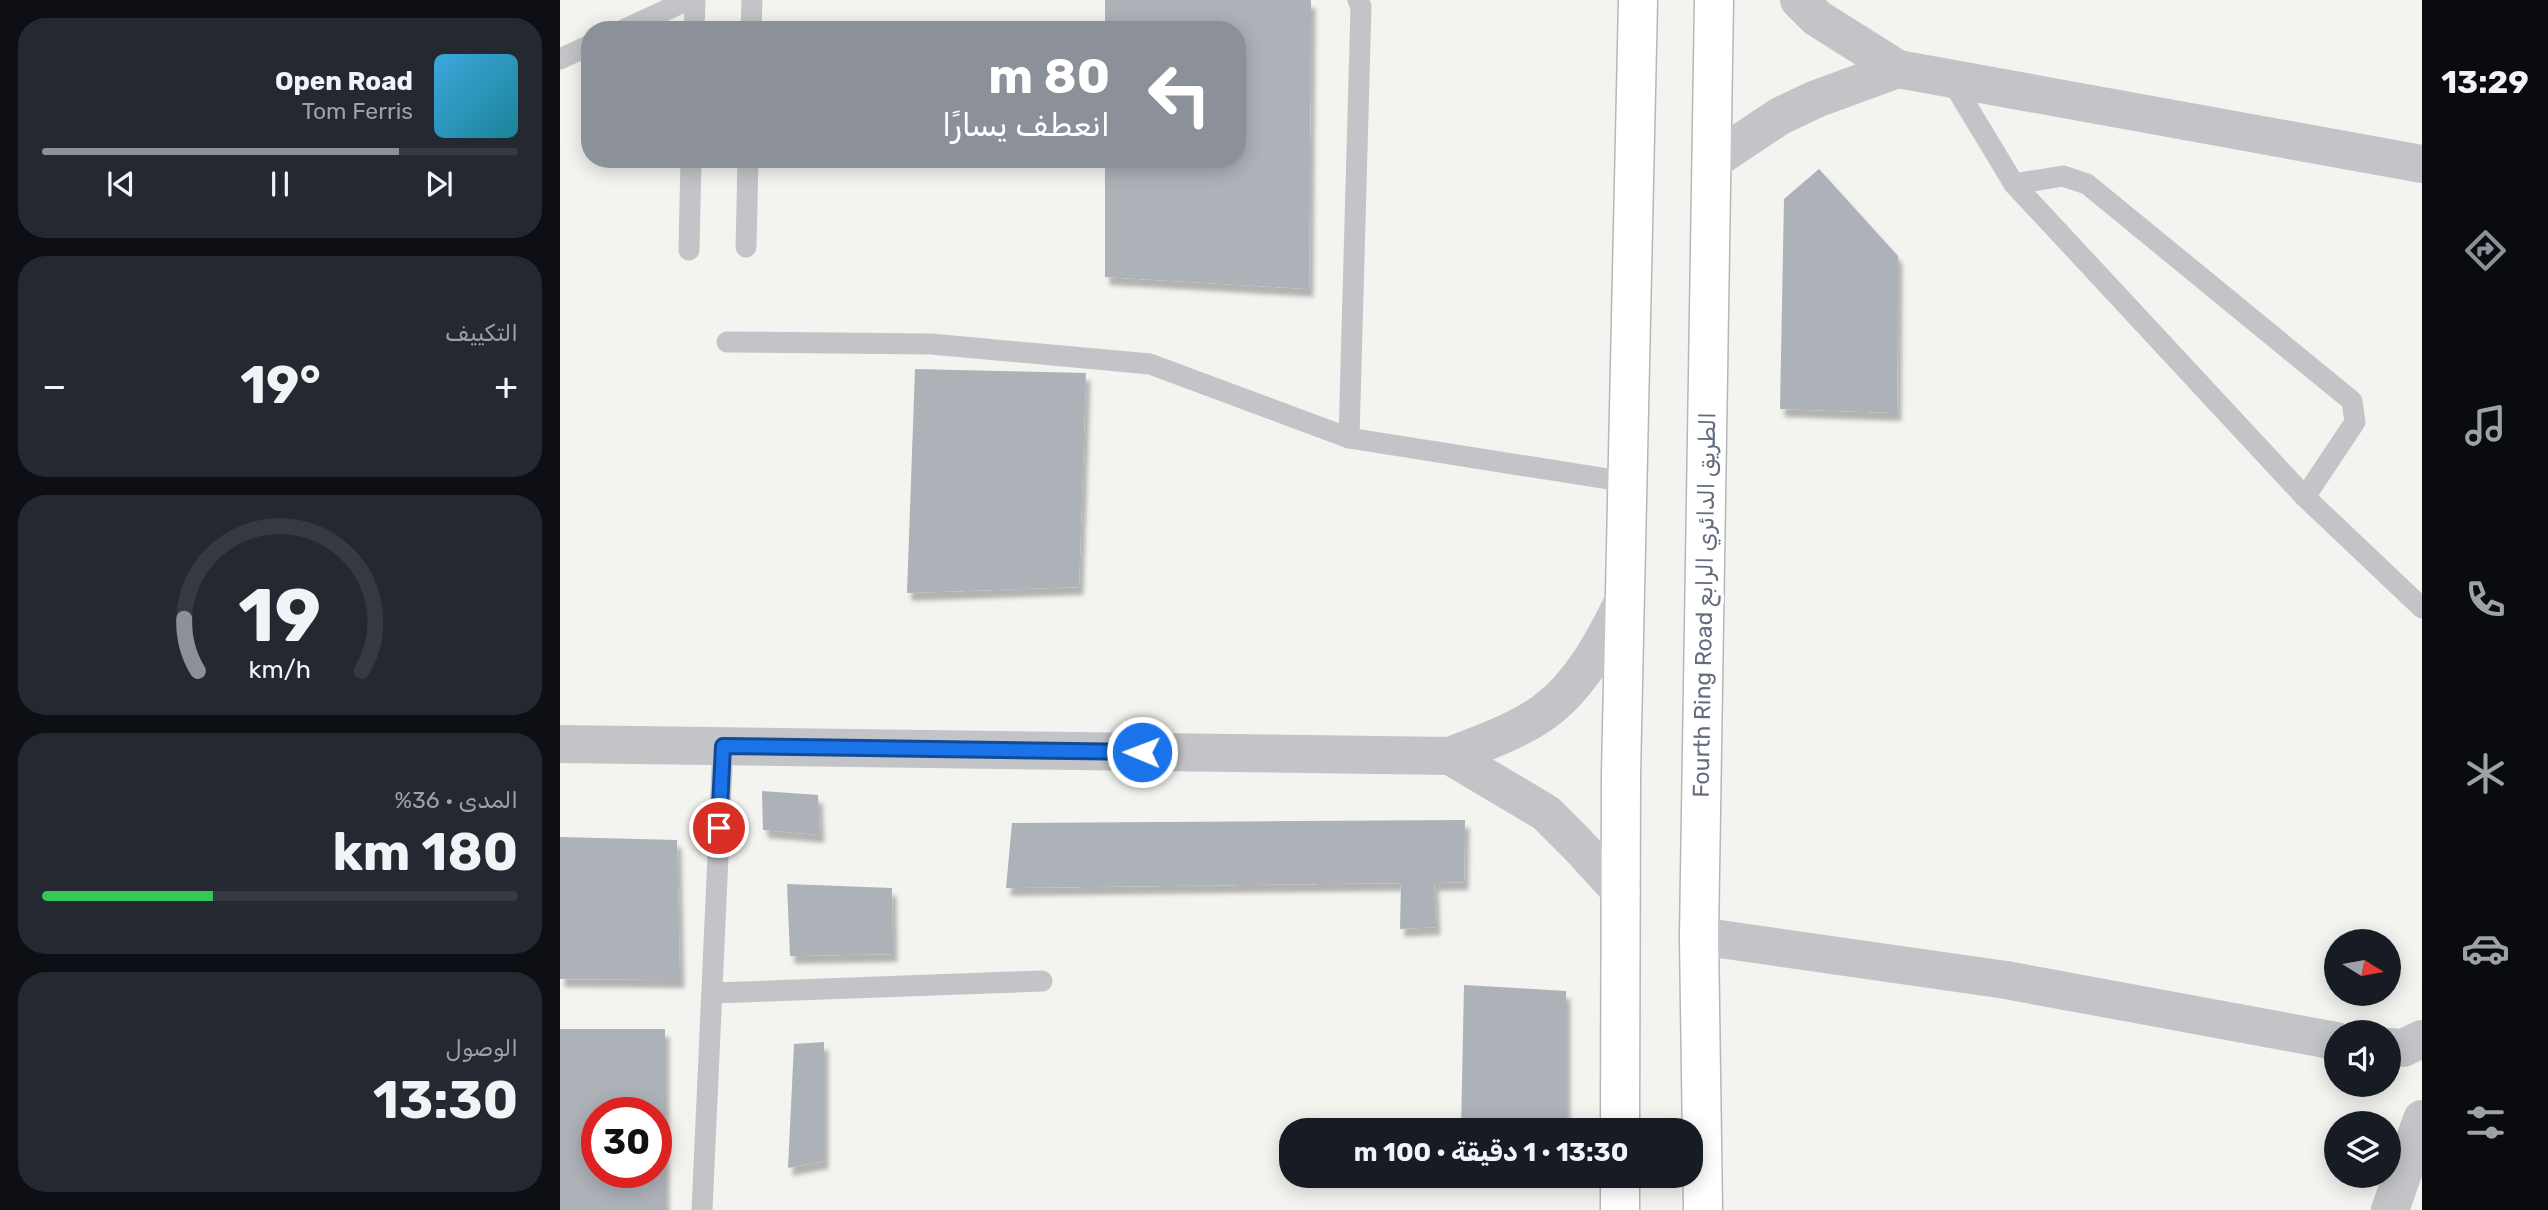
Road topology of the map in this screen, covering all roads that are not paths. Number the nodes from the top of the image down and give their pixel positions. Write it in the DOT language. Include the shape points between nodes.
graph roads {
  1 [pos="688,0"];
  2 [pos="695,0"];
  3 [pos="752,0"];
  4 [pos="1358,0"];
  5 [pos="1638,0"];
  6 [pos="1714,0"];
  7 [pos="1799,0"];
  8 [pos="642,21"];
  9 [pos="694,21"];
  10 [pos="751,21"];
  11 [pos="581,49"];
  12 [pos="560,59"];
  13 [pos="1898,69"];
  14 [pos="1950,78"];
  15 [pos="1711,162"];
  16 [pos="2422,164"];
  17 [pos="691,168"];
  18 [pos="748,168"];
  19 [pos="2014,184"];
  20 [pos="746,247"];
  21 [pos="689,250"];
  22 [pos="727,342"];
  23 [pos="1349,438"];
  24 [pos="1627,482"];
  25 [pos="2305,496"];
  26 [pos="1625,598"];
  27 [pos="2422,608"];
  28 [pos="560,744"];
  29 [pos="723,746"];
  30 [pos="1450,756"];
  31 [pos="1621,892"];
  32 [pos="1699,936"];
  33 [pos="1042,981"];
  34 [pos="713,993"];
  35 [pos="2324,1039"];
  36 [pos="2422,1039"];
  37 [pos="2401,1048"];
  38 [pos="1620,1118"];
  39 [pos="2422,1119"];
  40 [pos="1620,1188"];
  41 [pos="702,1210"];
  42 [pos="1620,1210"];
  43 [pos="1703,1210"];
  44 [pos="2390,1210"];
  1 -- 8 [label="lane"];
  2 -- 9 [label="lane"];
  3 -- 10 [label="lane"];
  4 -- 23 [label="lane"];
  5 -- 24 [label="main road"];
  6 -- 15 [label="main road, Fourth Ring Road الطريق الدائري الرابع"];
  7 -- 13 [label="street" via="1817,18"];
  11 -- 12 [label="lane"];
  13 -- 14 [label="street"];
  13 -- 15 [label="street" via="1780,116"];
  14 -- 16 [label="street"];
  14 -- 19 [label="lane"];
  15 -- 32 [label="main road, Fourth Ring Road الطريق الدائري الرابع"];
  17 -- 21 [label="lane"];
  18 -- 20 [label="lane"];
  19 -- 25 [label="lane"];
  19 -- 25 [label="lane" via="2063,176 2087,184 2352,401 2355,422"];
  22 -- 23 [label="lane" via="931,344 1150,364"];
  23 -- 24 [label="lane"];
  24 -- 26 [label="main road"];
  25 -- 27 [label="lane"];
  26 -- 30 [label="street" via="1601,647 1570,688 1545,711"];
  26 -- 31 [label="main road"];
  28 -- 29 [label="street"];
  29 -- 30 [label="street"];
  29 -- 34 [label="lane"];
  30 -- 31 [label="street" via="1546,813"];
  31 -- 38 [label="main road"];
  32 -- 35 [label="street" via="2006,980"];
  32 -- 43 [label="main road, Fourth Ring Road الطريق الدائري الرابع"];
  33 -- 34 [label="lane"];
  34 -- 41 [label="lane"];
  36 -- 37 [label="street"];
  39 -- 44 [label="street"];
  40 -- 42 [label="main road"];
}
